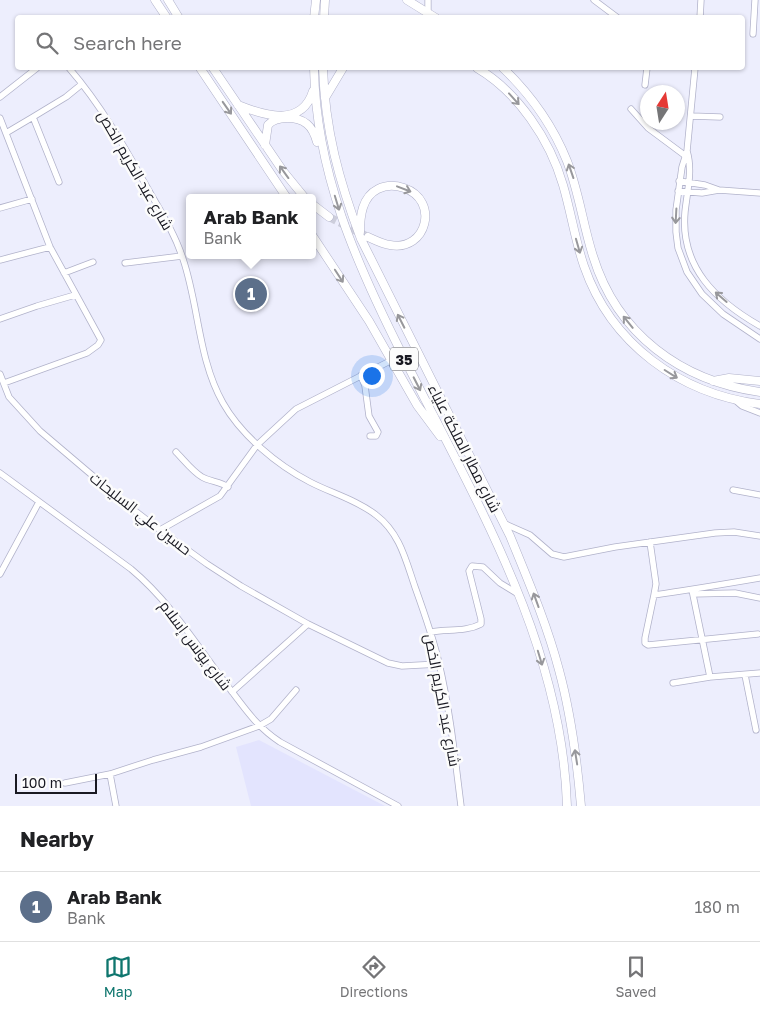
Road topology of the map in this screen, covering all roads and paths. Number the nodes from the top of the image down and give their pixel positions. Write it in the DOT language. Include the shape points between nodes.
graph roads {
  1 [pos="155,0"];
  2 [pos="168,0"];
  3 [pos="316,0"];
  4 [pos="325,0"];
  5 [pos="407,0"];
  6 [pos="428,0"];
  7 [pos="594,0"];
  8 [pos="700,0"];
  9 [pos="754,0"];
  10 [pos="428,12"];
  11 [pos="165,15"];
  12 [pos="177,15"];
  13 [pos="314,15"];
  14 [pos="324,15"];
  15 [pos="432,15"];
  16 [pos="614,15"];
  17 [pos="700,15"];
  18 [pos="752,34"];
  19 [pos="35,70"];
  20 [pos="71,70"];
  21 [pos="201,70"];
  22 [pos="214,70"];
  23 [pos="314,70"];
  24 [pos="323,70"];
  25 [pos="341,70"];
  26 [pos="480,70"];
  27 [pos="505,70"];
  28 [pos="647,70"];
  29 [pos="696,70"];
  30 [pos="82,84"];
  31 [pos="645,85"];
  32 [pos="314,88"];
  33 [pos="0,97"];
  34 [pos="325,98"];
  35 [pos="238,105"];
  36 [pos="632,109"];
  37 [pos="691,116"];
  38 [pos="33,117"];
  39 [pos="720,117"];
  40 [pos="0,118"];
  41 [pos="6,133"];
  42 [pos="265,145"];
  43 [pos="687,155"];
  44 [pos="323,157"];
  45 [pos="60,182"];
  46 [pos="679,182"];
  47 [pos="689,183"];
  48 [pos="719,190"];
  49 [pos="678,191"];
  50 [pos="688,192"];
  51 [pos="760,193"];
  52 [pos="284,194"];
  53 [pos="302,194"];
  54 [pos="32,199"];
  55 [pos="316,207"];
  56 [pos="0,208"];
  57 [pos="329,217"];
  58 [pos="364,238"];
  59 [pos="316,241"];
  60 [pos="50,247"];
  61 [pos="182,256"];
  62 [pos="0,260"];
  63 [pos="93,262"];
  64 [pos="125,263"];
  65 [pos="64,273"];
  66 [pos="605,286"];
  67 [pos="592,287"];
  68 [pos="75,295"];
  69 [pos="0,319"];
  70 [pos="760,326"];
  71 [pos="760,338"];
  72 [pos="392,360"];
  73 [pos="0,374"];
  74 [pos="361,375"];
  75 [pos="713,381"];
  76 [pos="760,381"];
  77 [pos="4,383"];
  78 [pos="760,392"];
  79 [pos="734,400"];
  80 [pos="760,404"];
  81 [pos="760,413"];
  82 [pos="370,436"];
  83 [pos="446,442"];
  84 [pos="257,445"];
  85 [pos="176,452"];
  86 [pos="0,472"];
  87 [pos="228,487"];
  88 [pos="733,490"];
  89 [pos="760,495"];
  90 [pos="39,502"];
  91 [pos="503,523"];
  92 [pos="517,529"];
  93 [pos="160,530"];
  94 [pos="760,536"];
  95 [pos="511,540"];
  96 [pos="650,542"];
  97 [pos="0,574"];
  98 [pos="760,578"];
  99 [pos="512,579"];
  100 [pos="503,585"];
  101 [pos="693,592"];
  102 [pos="518,594"];
  103 [pos="654,595"];
  104 [pos="760,598"];
  105 [pos="308,624"];
  106 [pos="431,632"];
  107 [pos="758,634"];
  108 [pos="703,639"];
  109 [pos="439,664"];
  110 [pos="760,673"];
  111 [pos="745,675"];
  112 [pos="710,678"];
  113 [pos="673,683"];
  114 [pos="296,690"];
  115 [pos="232,692"];
  116 [pos="259,726"];
  117 [pos="756,730"];
  118 [pos="110,774"];
  119 [pos="65,783"];
  120 [pos="116,806"];
  121 [pos="398,806"];
  122 [pos="461,806"];
  123 [pos="567,806"];
  124 [pos="580,806"];
  1 -- 11 [label="highway"];
  2 -- 12 [label="highway"];
  3 -- 13 [label="highway"];
  4 -- 14 [label="highway"];
  5 -- 10 [label="highway"];
  6 -- 10 [label="street"];
  7 -- 16 [label="street"];
  8 -- 17 [label="street"];
  9 -- 18 [label="street"];
  10 -- 15 [label="highway"];
  19 -- 33 [label="street"];
  20 -- 30 [label="street, شارع عبد الكريم الخص"];
  21 -- 52 [label="highway, one-way"];
  22 -- 35 [label="highway"];
  23 -- 32 [label="highway, شارع مطار الملكة علياء"];
  24 -- 34 [label="highway, شارع مطار الملكة علياء"];
  25 -- 34 [label="highway"];
  26 -- 67 [label="highway, one-way" via="501,85 518,104 550,152"];
  66 -- 27 [label="highway, one-way" via="593,256 577,190 562,148 537,108"];
  28 -- 31 [label="street"];
  29 -- 37 [label="street"];
  30 -- 38 [label="street"];
  30 -- 61 [label="street, شارع عبد الكريم الخص" via="120,138 164,216"];
  32 -- 35 [label="highway" via="307,106 295,113 263,114"];
  32 -- 44 [label="highway, شارع مطار الملكة علياء"];
  34 -- 58 [label="highway, شارع مطار الملكة علياء / 35" via="332,147 346,198"];
  35 -- 42 [label="highway"];
  36 -- 43 [label="street" via="648,128"];
  37 -- 39 [label="street"];
  37 -- 43 [label="street"];
  38 -- 41 [label="street"];
  38 -- 45 [label="street"];
  40 -- 41 [label="street"];
  41 -- 54 [label="street"];
  42 -- 44 [label="highway" via="269,123 280,119 297,120 312,129"];
  53 -- 42 [label="highway, one-way"];
  43 -- 46 [label="street"];
  43 -- 47 [label="street"];
  44 -- 83 [label="highway, شارع مطار الملكة علياء / 35, one-way" via="359,264"];
  46 -- 47 [label="street"];
  46 -- 49 [label="street"];
  47 -- 48 [label="street"];
  47 -- 50 [label="street"];
  48 -- 50 [label="street"];
  48 -- 51 [label="street"];
  49 -- 50 [label="street"];
  49 -- 71 [label="street, one-way" via="676,232 686,272 712,305"];
  70 -- 50 [label="street, one-way" via="721,298 697,271 685,230"];
  54 -- 56 [label="street"];
  54 -- 60 [label="street"];
  55 -- 57 [label="highway"];
  58 -- 58 [label="highway, 35, one-way" via="360,224 362,210 368,196 375,190 387,186 402,187 414,193 424,206 426,220 420,234 411,242 390,246"];
  91 -- 58 [label="highway, شارع مطار الملكة علياء / 35, one-way"];
  59 -- 72 [label="highway, 35, one-way"];
  60 -- 62 [label="street"];
  60 -- 65 [label="street"];
  61 -- 64 [label="street"];
  61 -- 84 [label="street, شارع عبد الكريم الخص" via="214,384 233,418"];
  63 -- 65 [label="street"];
  65 -- 68 [label="street"];
  66 -- 67 [label="highway"];
  75 -- 66 [label="highway, one-way" via="680,367 662,355 632,327"];
  67 -- 79 [label="highway, one-way" via="614,324 648,358 685,382"];
  68 -- 69 [label="street"];
  68 -- 77 [label="street" via="101,342 82,356"];
  72 -- 74 [label="street"];
  72 -- 83 [label="highway, 35" via="417,405"];
  73 -- 77 [label="street, حسين علي السليحات"];
  74 -- 82 [label="street" via="369,416 378,432 376,436"];
  74 -- 84 [label="street" via="298,408"];
  75 -- 76 [label="highway" via="729,378"];
  75 -- 78 [label="highway"];
  77 -- 93 [label="street, حسين علي السليحات" via="9,397 40,431"];
  79 -- 80 [label="highway"];
  79 -- 81 [label="street"];
  83 -- 99 [label="highway, شارع مطار الملكة علياء / 35" via="484,514"];
  84 -- 87 [label="street"];
  84 -- 106 [label="street, شارع عبد الكريم الخص" via="308,481 360,505 387,525 400,546"];
  85 -- 87 [label="street" via="199,475"];
  86 -- 90 [label="street, شارع يونس إسلام"];
  87 -- 93 [label="street" via="216,498"];
  88 -- 89 [label="street"];
  90 -- 97 [label="street"];
  90 -- 115 [label="street, شارع يونس إسلام" via="147,584 174,614"];
  91 -- 92 [label="street"];
  91 -- 95 [label="highway, شارع مطار الملكة علياء / 35"];
  92 -- 95 [label="street"];
  92 -- 96 [label="street" via="559,557"];
  93 -- 105 [label="street, حسين علي السليحات" via="241,586"];
  94 -- 96 [label="street" via="722,532"];
  124 -- 95 [label="highway, شارع مطار الملكة علياء / 35, one-way" via="575,751 558,668 537,603"];
  96 -- 103 [label="street" via="656,584"];
  98 -- 101 [label="street" via="720,583"];
  99 -- 100 [label="street" via="511,583"];
  99 -- 102 [label="highway, شارع مطار الملكة علياء / 35"];
  100 -- 102 [label="street"];
  100 -- 106 [label="street" via="483,567 472,566 470,571 481,623 466,629"];
  101 -- 103 [label="street"];
  101 -- 104 [label="street" via="735,593"];
  101 -- 108 [label="street"];
  102 -- 123 [label="highway, شارع مطار الملكة علياء / 35, one-way" via="552,701 565,771"];
  103 -- 108 [label="street" via="646,644"];
  105 -- 109 [label="street, حسين علي السليحات" via="388,663 402,666"];
  105 -- 115 [label="street"];
  106 -- 109 [label="street, شارع عبد الكريم الخص"];
  107 -- 108 [label="street"];
  108 -- 112 [label="street"];
  109 -- 122 [label="street, شارع عبد الكريم الخص"];
  110 -- 111 [label="street"];
  111 -- 112 [label="street"];
  111 -- 117 [label="street"];
  112 -- 113 [label="street"];
  114 -- 116 [label="street" via="271,719"];
  115 -- 116 [label="street, شارع يونس إسلام"];
  116 -- 118 [label="street"];
  116 -- 121 [label="street, شارع يونس إسلام" via="280,742"];
  118 -- 119 [label="street"];
  118 -- 120 [label="street"];
}
